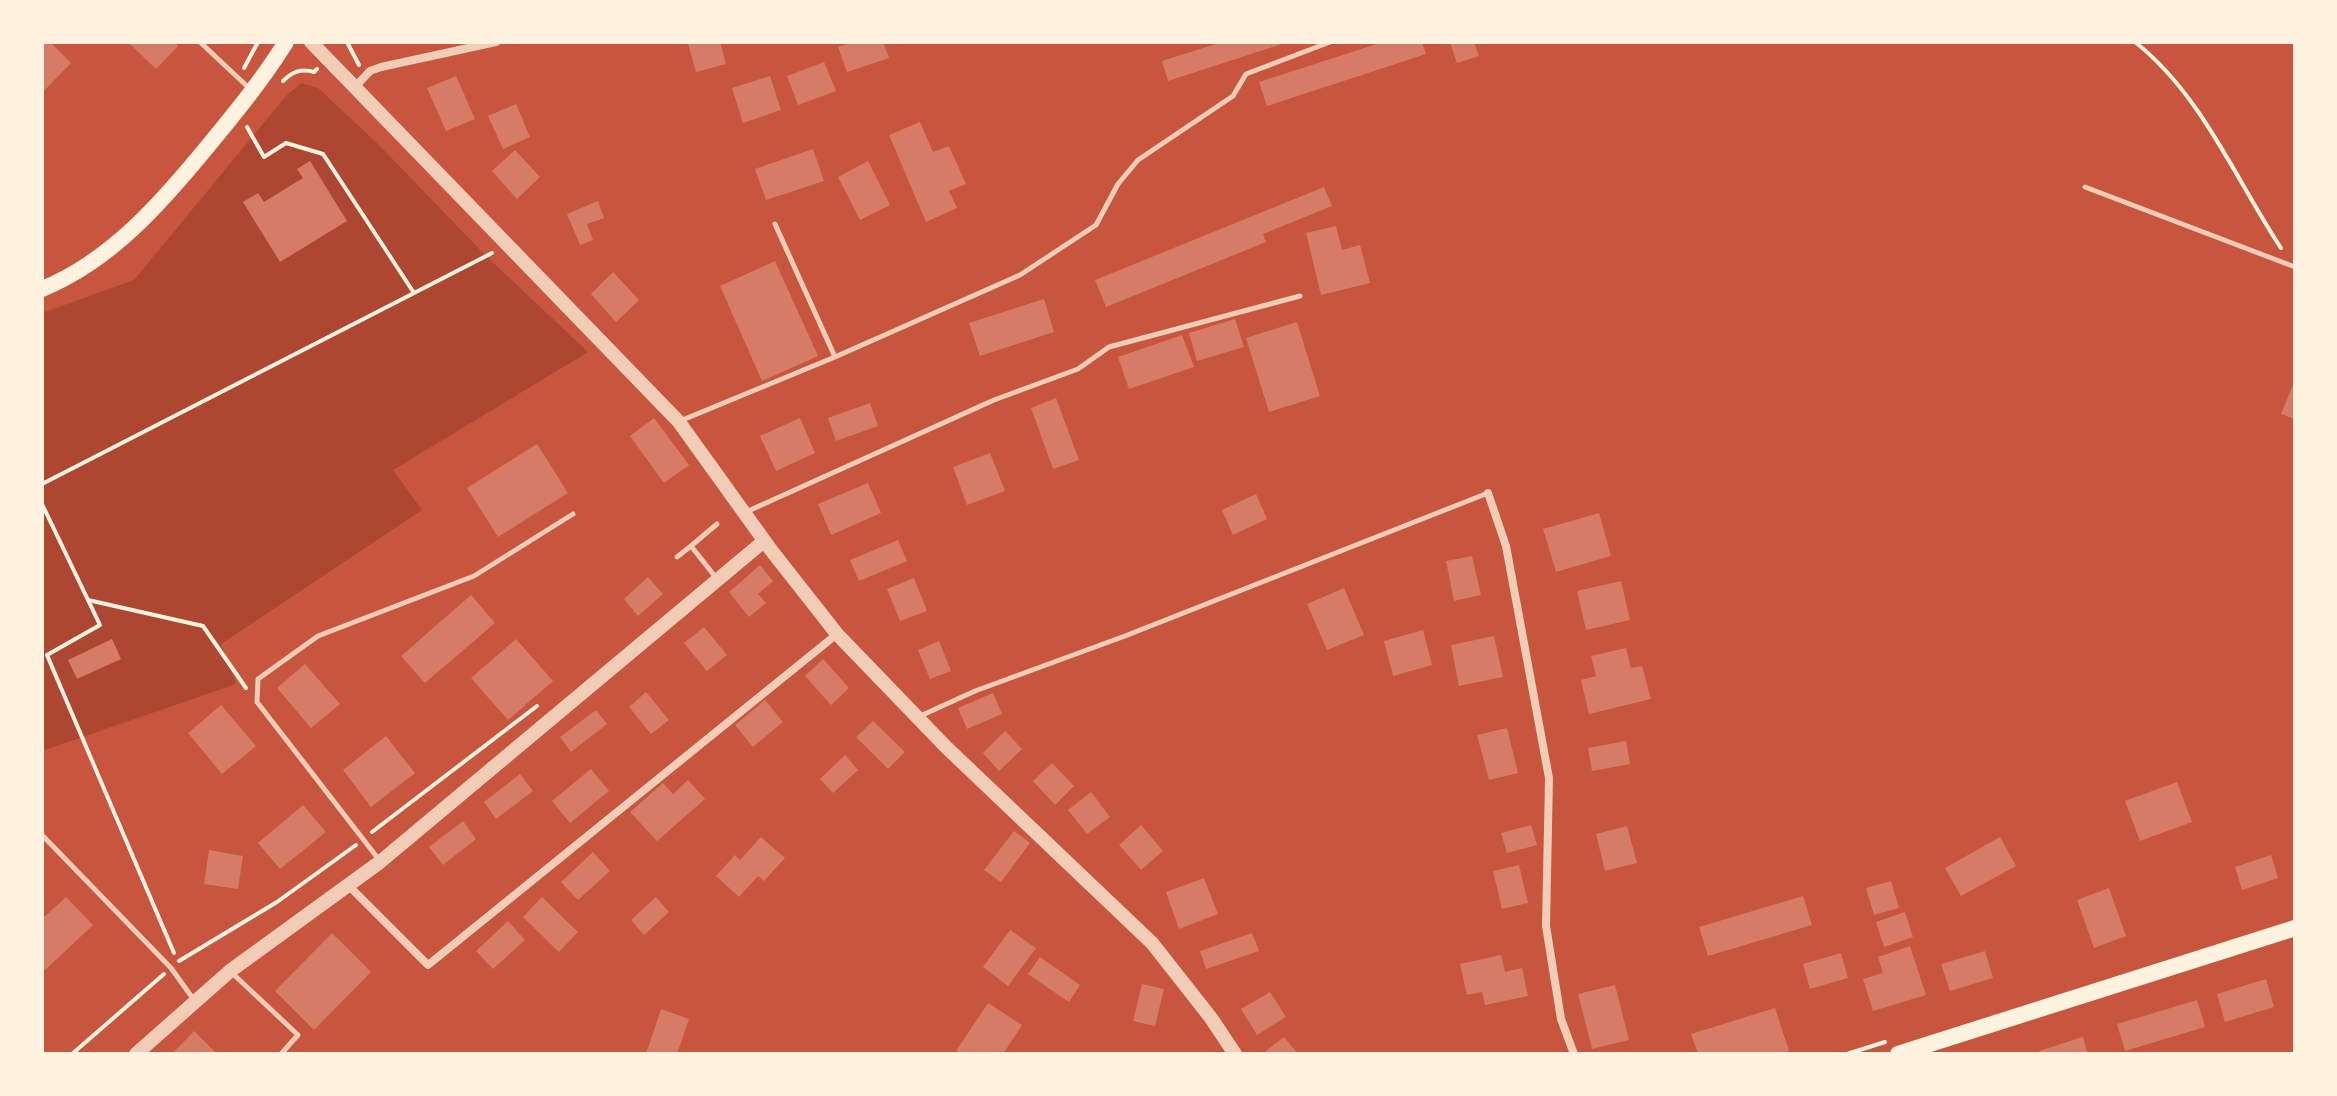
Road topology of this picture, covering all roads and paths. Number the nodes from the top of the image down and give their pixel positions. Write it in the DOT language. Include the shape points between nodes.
graph roads {
  1 [pos="200,42"];
  2 [pos="258,42"];
  3 [pos="286,42"];
  4 [pos="311,42"];
  5 [pos="496,42"];
  6 [pos="1330,42"];
  7 [pos="2135,42"];
  8 [pos="239,78"];
  9 [pos="354,88"];
  10 [pos="253,91"];
  11 [pos="246,125"];
  12 [pos="2085,187"];
  13 [pos="775,224"];
  14 [pos="494,252"];
  15 [pos="2294,267"];
  16 [pos="42,289"];
  17 [pos="414,293"];
  18 [pos="1300,296"];
  19 [pos="835,357"];
  20 [pos="679,422"];
  21 [pos="42,484"];
  22 [pos="1488,493"];
  23 [pos="42,504"];
  24 [pos="745,513"];
  25 [pos="573,514"];
  26 [pos="717,524"];
  27 [pos="764,541"];
  28 [pos="691,546"];
  29 [pos="677,557"];
  30 [pos="718,579"];
  31 [pos="88,600"];
  32 [pos="837,634"];
  33 [pos="45,657"];
  34 [pos="546,700"];
  35 [pos="257,702"];
  36 [pos="917,717"];
  37 [pos="42,835"];
  38 [pos="363,839"];
  39 [pos="380,862"];
  40 [pos="349,886"];
  41 [pos="2295,928"];
  42 [pos="178,962"];
  43 [pos="171,968"];
  44 [pos="230,971"];
  45 [pos="195,1001"];
  46 [pos="1931,1049"];
  47 [pos="72,1054"];
  48 [pos="136,1054"];
  49 [pos="281,1054"];
  50 [pos="1235,1054"];
  51 [pos="1574,1054"];
  52 [pos="1898,1054"];
  1 -- 8 [label="lane"];
  2 -- 8 [label="path"];
  3 -- 10 [label="main road"];
  4 -- 9 [label="street"];
  5 -- 9 [label="street" via="381,67"];
  6 -- 19 [label="lane" via="1246,74 1233,96 1138,160 1096,225 1020,275"];
  7 -- 15 [label="path" via="2157,59 2195,106"];
  8 -- 10 [label="lane"];
  9 -- 20 [label="street"];
  10 -- 16 [label="main road" via="172,190 105,254"];
  11 -- 17 [label="path" via="264,157 286,143 323,154"];
  12 -- 15 [label="lane"];
  13 -- 19 [label="lane"];
  14 -- 17 [label="path"];
  17 -- 21 [label="path"];
  18 -- 24 [label="lane" via="1109,347 1078,369 994,400"];
  19 -- 20 [label="lane"];
  20 -- 24 [label="street"];
  22 -- 36 [label="lane"];
  22 -- 51 [label="street" via="1506,546 1549,778 1546,926 1561,1019"];
  23 -- 31 [label="path"];
  24 -- 27 [label="street"];
  25 -- 35 [label="lane" via="474,576 318,636 258,679"];
  26 -- 28 [label="lane"];
  27 -- 30 [label="street"];
  27 -- 32 [label="street"];
  28 -- 29 [label="lane"];
  28 -- 30 [label="lane"];
  30 -- 39 [label="street"];
  31 -- 33 [label="path" via="100,625"];
  31 -- 35 [label="path" via="203,626"];
  32 -- 36 [label="street"];
  32 -- 40 [label="street" via="428,965"];
  33 -- 42 [label="path"];
  34 -- 38 [label="path"];
  35 -- 38 [label="lane"];
  36 -- 50 [label="street" via="1152,943"];
  37 -- 43 [label="lane"];
  38 -- 39 [label="lane"];
  38 -- 42 [label="path" via="277,902"];
  39 -- 40 [label="street"];
  40 -- 44 [label="street"];
  41 -- 46 [label="main road"];
  42 -- 43 [label="path"];
  43 -- 45 [label="lane"];
  43 -- 47 [label="path"];
  44 -- 45 [label="street"];
  44 -- 49 [label="lane" via="298,1035"];
  45 -- 48 [label="street"];
  46 -- 52 [label="main road"];
}
